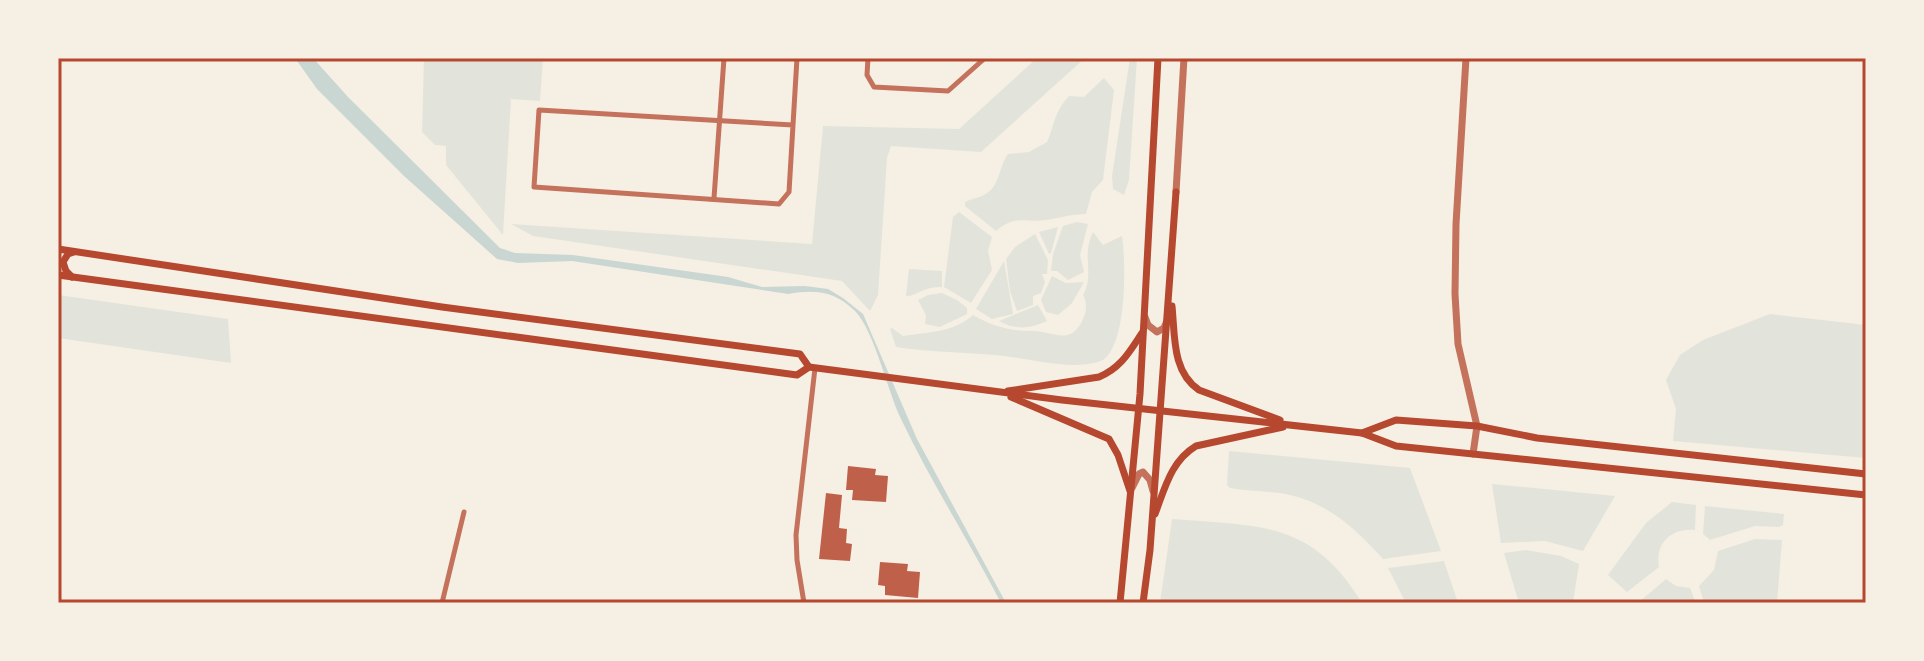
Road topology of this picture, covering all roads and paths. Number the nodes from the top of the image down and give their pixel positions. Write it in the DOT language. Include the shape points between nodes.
graph roads {
  1 [pos="724,58"];
  2 [pos="797,58"];
  3 [pos="868,58"];
  4 [pos="985,58"];
  5 [pos="1158,58"];
  6 [pos="1184,58"];
  7 [pos="1466,58"];
  8 [pos="719,121"];
  9 [pos="793,125"];
  10 [pos="1176,192"];
  11 [pos="714,198"];
  12 [pos="58,249"];
  13 [pos="74,252"];
  14 [pos="58,275"];
  15 [pos="72,277"];
  16 [pos="1170,287"];
  17 [pos="1144,315"];
  18 [pos="1167,320"];
  19 [pos="1144,331"];
  20 [pos="812,367"];
  21 [pos="1000,392"];
  22 [pos="1139,409"];
  23 [pos="1160,411"];
  24 [pos="1292,425"];
  25 [pos="1477,426"];
  26 [pos="1362,433"];
  27 [pos="1473,454"];
  28 [pos="1866,474"];
  29 [pos="1131,492"];
  30 [pos="1866,495"];
  31 [pos="1153,498"];
  32 [pos="464,512"];
  33 [pos="1151,523"];
  34 [pos="442,603"];
  35 [pos="804,603"];
  36 [pos="1120,603"];
  37 [pos="1143,603"];
  1 -- 8 [label="street"];
  2 -- 9 [label="street"];
  3 -- 4 [label="street" via="867,75 874,87 948,91"];
  5 -- 17 [label="main road"];
  6 -- 10 [label="street"];
  7 -- 25 [label="street" via="1455,294 1458,344"];
  8 -- 9 [label="street"];
  8 -- 11 [label="street"];
  8 -- 11 [label="street" via="539,110 534,187"];
  9 -- 11 [label="street" via="784,201"];
  10 -- 16 [label="main road"];
  12 -- 13 [label="main road"];
  13 -- 15 [label="main road" via="63,262"];
  13 -- 20 [label="main road" via="800,354"];
  14 -- 15 [label="main road"];
  15 -- 20 [label="main road" via="797,375"];
  16 -- 18 [label="main road"];
  16 -- 24 [label="main road" via="1178,363 1189,383"];
  17 -- 18 [label="street" via="1157,332"];
  17 -- 19 [label="main road"];
  18 -- 23 [label="main road"];
  19 -- 21 [label="main road" via="1123,362 1099,377"];
  19 -- 22 [label="main road"];
  20 -- 21 [label="main road"];
  20 -- 35 [label="street" via="796,535"];
  21 -- 22 [label="main road"];
  21 -- 29 [label="main road" via="1109,439"];
  22 -- 23 [label="main road"];
  22 -- 29 [label="main road"];
  23 -- 24 [label="main road"];
  23 -- 31 [label="main road"];
  24 -- 26 [label="main road"];
  24 -- 33 [label="main road" via="1185,452"];
  25 -- 26 [label="main road" via="1396,420"];
  25 -- 27 [label="street"];
  25 -- 28 [label="main road" via="1537,438"];
  26 -- 27 [label="main road" via="1396,446"];
  27 -- 30 [label="main road"];
  29 -- 31 [label="street" via="1143,472"];
  29 -- 36 [label="main road"];
  31 -- 33 [label="main road"];
  32 -- 34 [label="street"];
  33 -- 37 [label="main road"];
}
